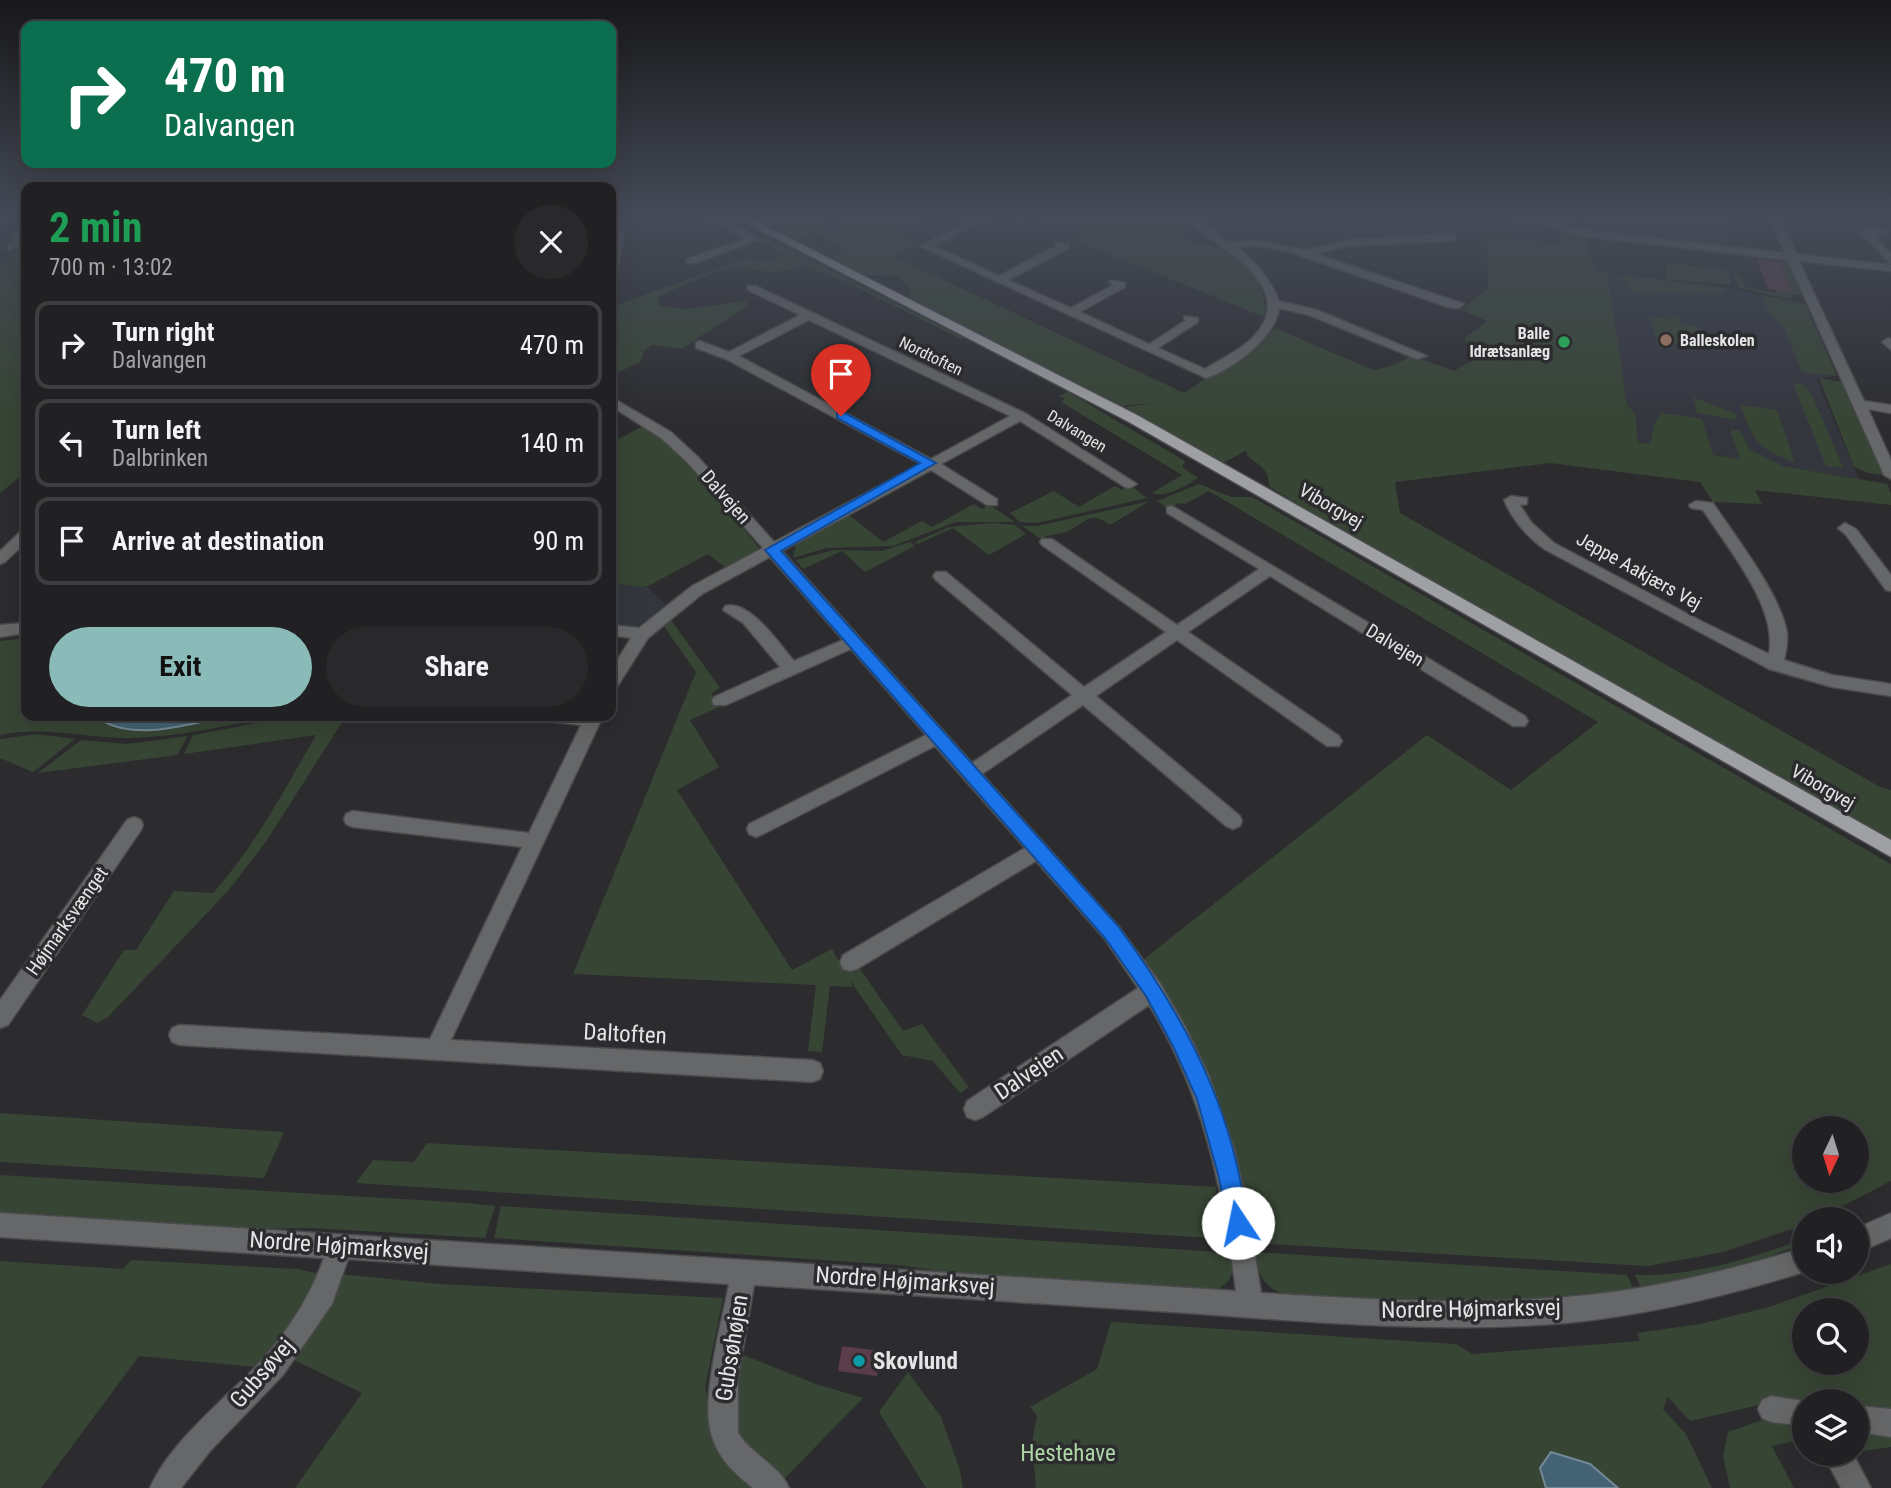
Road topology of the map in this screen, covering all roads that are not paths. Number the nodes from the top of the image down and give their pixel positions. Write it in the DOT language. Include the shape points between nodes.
graph roads {
  1 [pos="875,286"];
  2 [pos="1013,286"];
  3 [pos="1118,286"];
  4 [pos="1269,286"];
  5 [pos="1400,286"];
  6 [pos="1804,286"];
  7 [pos="752,288"];
  8 [pos="1275,303"];
  9 [pos="1458,304"];
  10 [pos="1072,313"];
  11 [pos="810,315"];
  12 [pos="1188,318"];
  13 [pos="700,345"];
  14 [pos="1150,348"];
  15 [pos="730,356"];
  16 [pos="1420,356"];
  17 [pos="616,404"];
  18 [pos="1858,404"];
  19 [pos="1891,409"];
  20 [pos="1020,416"];
  21 [pos="929,463"];
  22 [pos="1891,475"];
  23 [pos="1130,484"];
  24 [pos="1522,501"];
  25 [pos="992,502"];
  26 [pos="1696,505"];
  27 [pos="1172,510"];
  28 [pos="1845,528"];
  29 [pos="21,539"];
  30 [pos="1047,542"];
  31 [pos="772,550"];
  32 [pos="0,559"];
  33 [pos="1270,569"];
  34 [pos="941,576"];
  35 [pos="1891,586"];
  36 [pos="731,610"];
  37 [pos="21,629"];
  38 [pos="0,631"];
  39 [pos="616,631"];
  40 [pos="1177,632"];
  41 [pos="642,634"];
  42 [pos="854,641"];
  43 [pos="1775,665"];
  44 [pos="790,668"];
  45 [pos="616,675"];
  46 [pos="1891,690"];
  47 [pos="1084,696"];
  48 [pos="720,701"];
  49 [pos="592,721"];
  50 [pos="1520,721"];
  51 [pos="939,736"];
  52 [pos="1333,741"];
  53 [pos="972,772"];
  54 [pos="353,819"];
  55 [pos="1233,821"];
  56 [pos="134,825"];
  57 [pos="756,829"];
  58 [pos="535,841"];
  59 [pos="1039,849"];
  60 [pos="1891,849"];
  61 [pos="849,962"];
  62 [pos="1153,990"];
  63 [pos="0,1018"];
  64 [pos="180,1035"];
  65 [pos="436,1049"];
  66 [pos="811,1071"];
  67 [pos="975,1109"];
  68 [pos="0,1225"];
  69 [pos="1891,1225"];
  70 [pos="1869,1235"];
  71 [pos="340,1246"];
  72 [pos="1792,1264"];
  73 [pos="744,1271"];
  74 [pos="1250,1303"];
  75 [pos="1771,1409"];
  76 [pos="1792,1412"];
  77 [pos="1869,1420"];
  78 [pos="1891,1423"];
  79 [pos="1844,1466"];
  80 [pos="164,1488"];
  81 [pos="775,1488"];
  82 [pos="1857,1488"];
  1 -- 60 [label="main road, Viborgvej" via="1143,425"];
  2 -- 10 [label="street"];
  3 -- 10 [label="street"];
  4 -- 8 [label="street"];
  5 -- 9 [label="street"];
  6 -- 18 [label="street"];
  7 -- 11 [label="street, Nordtoften"];
  8 -- 14 [label="street" via="1269,326 1260,338 1206,374"];
  8 -- 16 [label="street" via="1313,312"];
  10 -- 14 [label="street"];
  11 -- 15 [label="street"];
  11 -- 20 [label="street, Nordtoften"];
  12 -- 14 [label="street" via="1194,320"];
  13 -- 15 [label="street"];
  15 -- 21 [label="street"];
  17 -- 31 [label="street, Dalvejen" via="666,435 693,460"];
  18 -- 19 [label="street"];
  18 -- 22 [label="street"];
  20 -- 21 [label="street, Dalvangen"];
  20 -- 23 [label="street, Dalvangen"];
  21 -- 25 [label="street"];
  21 -- 31 [label="street, Dalvangen"];
  24 -- 43 [label="street, Jeppe Aakjærs Vej" via="1511,500 1520,519 1549,545"];
  26 -- 43 [label="street" via="1708,506 1772,611 1779,631"];
  27 -- 33 [label="street, Dalvejen"];
  28 -- 35 [label="street"];
  29 -- 32 [label="street"];
  30 -- 40 [label="street"];
  31 -- 41 [label="street" via="697,590"];
  31 -- 42 [label="street, Dalvejen"];
  33 -- 40 [label="street"];
  33 -- 50 [label="street, Dalvejen"];
  34 -- 47 [label="street"];
  36 -- 44 [label="street" via="749,619"];
  37 -- 38 [label="street"];
  39 -- 41 [label="street"];
  40 -- 47 [label="street"];
  40 -- 52 [label="street"];
  41 -- 45 [label="street"];
  42 -- 44 [label="street"];
  42 -- 51 [label="street, Dalvejen"];
  43 -- 46 [label="street, Jeppe Aakjærs Vej" via="1839,684"];
  44 -- 48 [label="street"];
  47 -- 53 [label="street"];
  47 -- 55 [label="street"];
  49 -- 58 [label="street"];
  51 -- 53 [label="street, Dalvejen"];
  51 -- 57 [label="street"];
  53 -- 59 [label="street, Dalvejen"];
  54 -- 58 [label="street"];
  56 -- 63 [label="street, Højmarksvænget"];
  58 -- 65 [label="street"];
  59 -- 61 [label="street"];
  59 -- 62 [label="street, Dalvejen" via="1111,932"];
  62 -- 67 [label="street, Dalvejen"];
  62 -- 74 [label="street, Dalvejen" via="1207,1098 1229,1174"];
  64 -- 65 [label="street, Daltoften"];
  65 -- 66 [label="street, Daltoften"];
  68 -- 71 [label="street, Nordre Højmarksvej"];
  69 -- 70 [label="street"];
  71 -- 73 [label="street, Nordre Højmarksvej"];
  71 -- 80 [label="street, Gubsøvej" via="323,1296 274,1366 200,1441"];
  72 -- 74 [label="street, Nordre Højmarksvej" via="1727,1283 1601,1306 1490,1313"];
  73 -- 74 [label="street, Nordre Højmarksvej"];
  73 -- 81 [label="street, Gubsøhøjen" via="722,1408 724,1433 735,1453"];
  75 -- 76 [label="street"];
  77 -- 78 [label="street"];
  79 -- 82 [label="street"];
}
